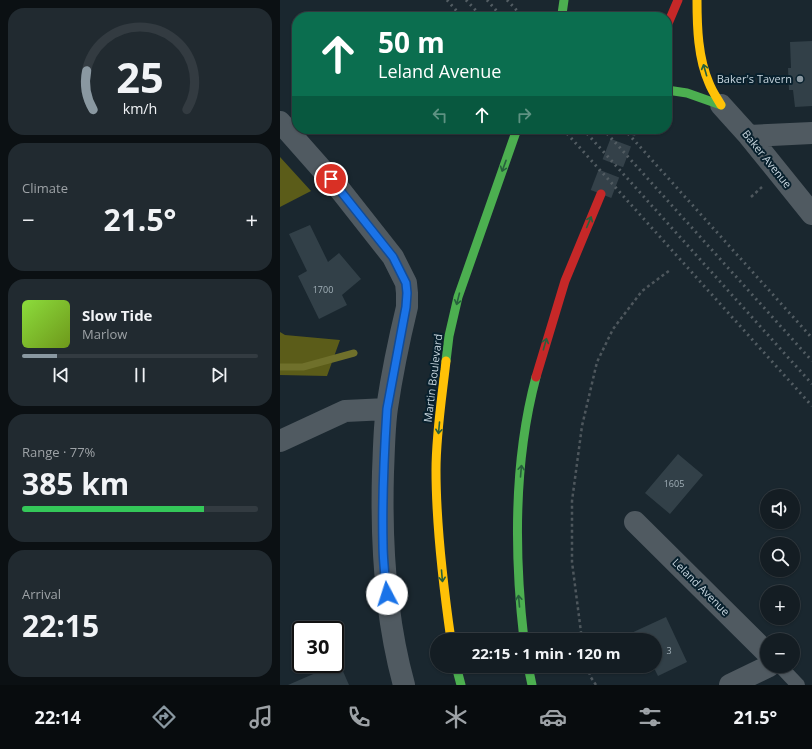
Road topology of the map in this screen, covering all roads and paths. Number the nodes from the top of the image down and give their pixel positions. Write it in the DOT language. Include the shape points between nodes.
graph roads {
  1 [pos="564,0"];
  2 [pos="568,0"];
  3 [pos="678,0"];
  4 [pos="697,0"];
  5 [pos="562,12"];
  6 [pos="563,12"];
  7 [pos="672,14"];
  8 [pos="672,91"];
  9 [pos="721,106"];
  10 [pos="280,122"];
  11 [pos="812,133"];
  12 [pos="515,134"];
  13 [pos="749,136"];
  14 [pos="601,194"];
  15 [pos="812,214"];
  16 [pos="670,270"];
  17 [pos="387,409"];
  18 [pos="280,441"];
  19 [pos="635,522"];
  20 [pos="450,633"];
  21 [pos="523,633"];
  22 [pos="581,633"];
  23 [pos="760,646"];
  24 [pos="760,670"];
  25 [pos="458,673"];
  26 [pos="529,673"];
  27 [pos="589,673"];
  28 [pos="787,673"];
  29 [pos="404,685"];
  30 [pos="461,685"];
  31 [pos="532,685"];
  32 [pos="596,685"];
  33 [pos="730,685"];
  34 [pos="798,685"];
  1 -- 5 [label="main road"];
  2 -- 6 [label="main road"];
  3 -- 7 [label="main road"];
  9 -- 4 [label="main road, one-way" via="708,81 702,60"];
  8 -- 9 [label="main road" via="687,93"];
  9 -- 13 [label="street, Baker Avenue"];
  10 -- 17 [label="street" via="341,190 393,257 406,283 406,307"];
  11 -- 13 [label="street"];
  12 -- 20 [label="main road, Martin Boulevard, one-way" via="462,283 449,336 436,469 440,552"];
  13 -- 15 [label="street, Baker Avenue"];
  21 -- 14 [label="main road, one-way" via="517,560 518,501 524,433 536,376 551,325 568,273"];
  16 -- 22 [label="path" via="642,292 613,329 597,362 582,426 572,501 572,562"];
  17 -- 18 [label="street" via="345,411"];
  17 -- 29 [label="street" via="382,498 383,546 387,594"];
  19 -- 23 [label="street, Leland Avenue"];
  24 -- 33 [label="street"];
  25 -- 30 [label="main road"];
  26 -- 31 [label="main road"];
  27 -- 32 [label="path"];
  28 -- 34 [label="lane"];
}
